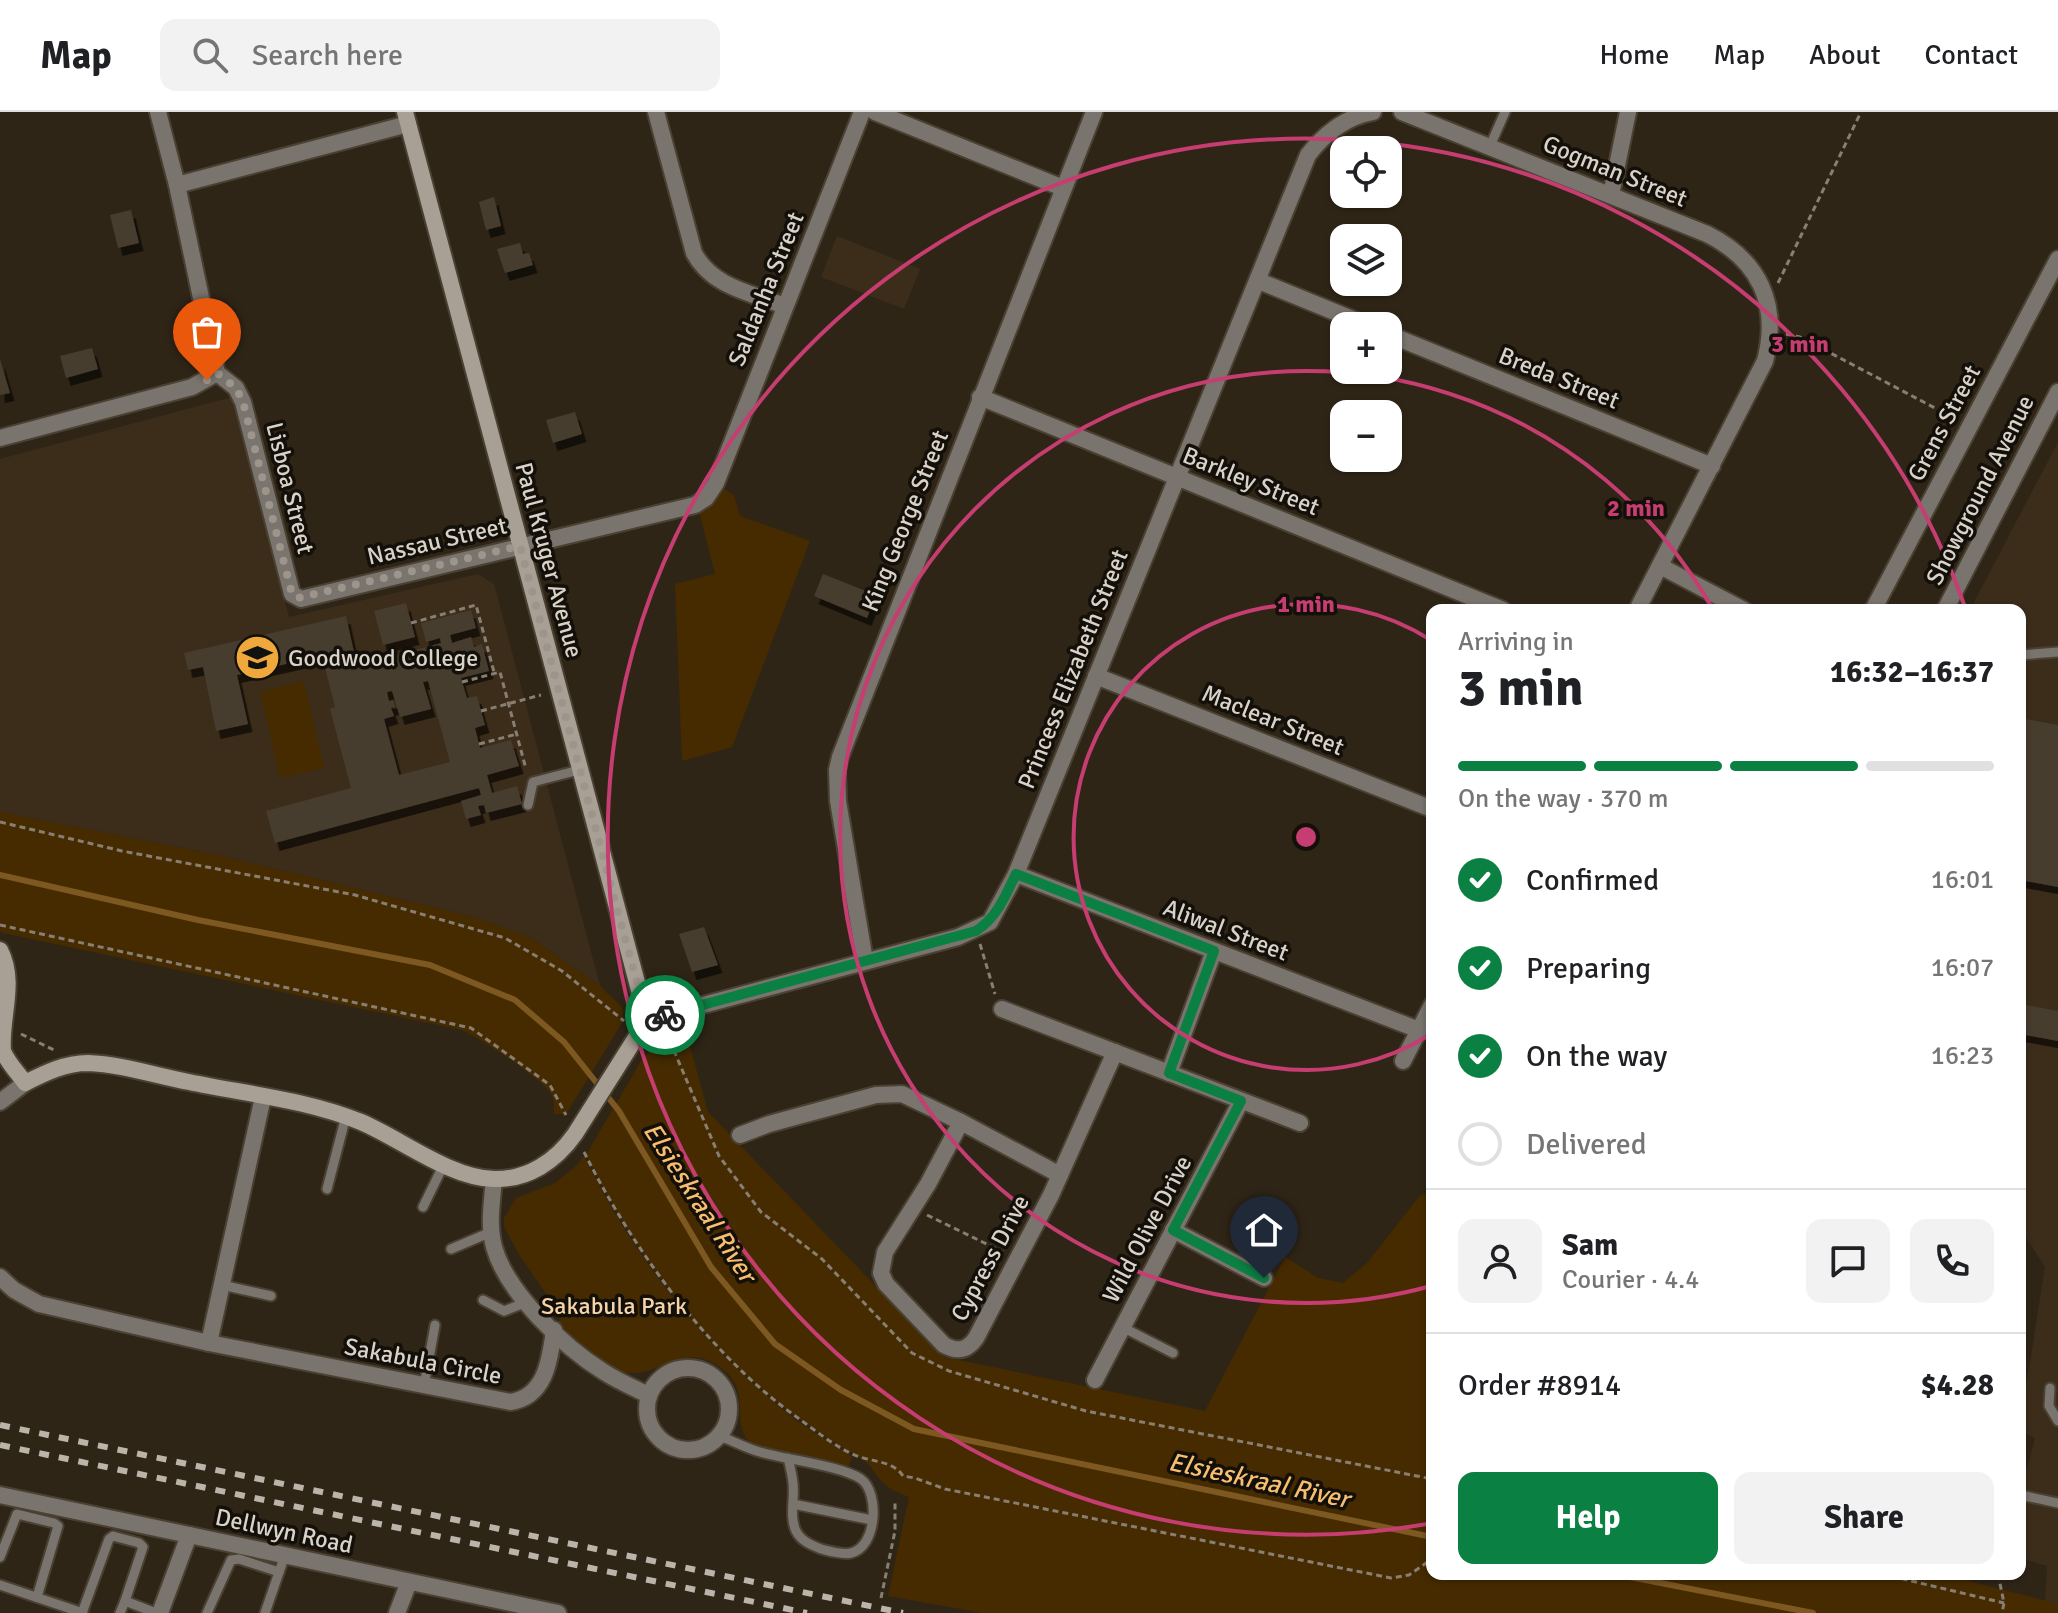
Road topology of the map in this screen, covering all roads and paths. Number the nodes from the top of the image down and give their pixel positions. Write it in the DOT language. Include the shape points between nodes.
graph roads {
  1 [pos="158,112"];
  2 [pos="656,112"];
  3 [pos="862,112"];
  4 [pos="875,112"];
  5 [pos="1094,112"];
  6 [pos="1373,112"];
  7 [pos="1402,112"];
  8 [pos="1505,112"];
  9 [pos="1628,112"];
  10 [pos="1861,112"];
  11 [pos="407,118"];
  12 [pos="1490,146"];
  13 [pos="177,185"];
  14 [pos="1063,188"];
  15 [pos="1611,195"];
  16 [pos="2058,259"];
  17 [pos="1259,281"];
  18 [pos="785,306"];
  19 [pos="1335,312"];
  20 [pos="1769,318"];
  21 [pos="1402,340"];
  22 [pos="217,373"];
  23 [pos="2058,392"];
  24 [pos="980,397"];
  25 [pos="1969,427"];
  26 [pos="0,438"];
  27 [pos="1712,466"];
  28 [pos="1177,476"];
  29 [pos="716,483"];
  30 [pos="520,546"];
  31 [pos="1660,566"];
  32 [pos="301,599"];
  33 [pos="1488,604"];
  34 [pos="1640,604"];
  35 [pos="1733,604"];
  36 [pos="1876,604"];
  37 [pos="1948,604"];
  38 [pos="411,623"];
  39 [pos="2058,652"];
  40 [pos="2026,655"];
  41 [pos="494,673"];
  42 [pos="1096,676"];
  43 [pos="462,682"];
  44 [pos="545,694"];
  45 [pos="508,704"];
  46 [pos="481,711"];
  47 [pos="517,734"];
  48 [pos="479,744"];
  49 [pos="579,770"];
  50 [pos="533,782"];
  51 [pos="528,805"];
  52 [pos="1426,807"];
  53 [pos="0,822"];
  54 [pos="1016,874"];
  55 [pos="0,925"];
  56 [pos="976,931"];
  57 [pos="0,950"];
  58 [pos="1214,951"];
  59 [pos="865,961"];
  60 [pos="1002,1009"];
  61 [pos="1426,1017"];
  62 [pos="647,1020"];
  63 [pos="626,1023"];
  64 [pos="15,1030"];
  65 [pos="1419,1030"];
  66 [pos="1115,1052"];
  67 [pos="62,1054"];
  68 [pos="1403,1061"];
  69 [pos="1169,1073"];
  70 [pos="25,1083"];
  71 [pos="263,1097"];
  72 [pos="1241,1101"];
  73 [pos="0,1102"];
  74 [pos="346,1116"];
  75 [pos="568,1118"];
  76 [pos="961,1122"];
  77 [pos="1300,1123"];
  78 [pos="740,1135"];
  79 [pos="579,1142"];
  80 [pos="444,1164"];
  81 [pos="1060,1175"];
  82 [pos="494,1179"];
  83 [pos="327,1189"];
  84 [pos="423,1207"];
  85 [pos="911,1207"];
  86 [pos="1173,1230"];
  87 [pos="491,1232"];
  88 [pos="451,1249"];
  89 [pos="1017,1260"];
  90 [pos="0,1277"];
  91 [pos="1264,1278"];
  92 [pos="222,1285"];
  93 [pos="271,1296"];
  94 [pos="483,1300"];
  95 [pos="527,1302"];
  96 [pos="435,1325"];
  97 [pos="1122,1327"];
  98 [pos="554,1330"];
  99 [pos="209,1343"];
  100 [pos="1173,1353"];
  101 [pos="1095,1380"];
  102 [pos="424,1386"];
  103 [pos="2050,1388"];
  104 [pos="648,1395"];
  105 [pos="2058,1421"];
  106 [pos="720,1436"];
  107 [pos="788,1458"];
  108 [pos="0,1495"];
  109 [pos="2026,1496"];
  110 [pos="895,1503"];
  111 [pos="2058,1503"];
  112 [pos="793,1504"];
  113 [pos="872,1520"];
  114 [pos="189,1535"];
  115 [pos="285,1555"];
  116 [pos="0,1557"];
  117 [pos="1426,1564"];
  118 [pos="279,1572"];
  119 [pos="1907,1580"];
  120 [pos="1999,1580"];
  121 [pos="409,1582"];
  122 [pos="0,1585"];
  123 [pos="37,1597"];
  124 [pos="881,1598"];
  125 [pos="125,1601"];
  126 [pos="2004,1603"];
  127 [pos="82,1613"];
  128 [pos="120,1613"];
  129 [pos="158,1613"];
  130 [pos="207,1613"];
  131 [pos="265,1613"];
  132 [pos="397,1613"];
  133 [pos="558,1613"];
  134 [pos="2002,1613"];
  1 -- 13 [label="street, Lisboa Street"];
  2 -- 18 [label="street" via="701,266 721,283"];
  3 -- 18 [label="street, Saldanha Street"];
  4 -- 14 [label="street"];
  5 -- 14 [label="street, King George Street"];
  6 -- 17 [label="street, Princess Elizabeth Street" via="1328,132 1308,155"];
  7 -- 12 [label="street, Gogman Street"];
  8 -- 12 [label="lane"];
  9 -- 15 [label="street"];
  10 -- 20 [label="path"];
  11 -- 13 [label="street"];
  11 -- 30 [label="street, Paul Kruger Avenue"];
  12 -- 15 [label="street, Gogman Street"];
  13 -- 22 [label="street, Lisboa Street"];
  14 -- 24 [label="street, King George Street"];
  15 -- 20 [label="street, Gogman Street" via="1723,242 1757,277"];
  16 -- 25 [label="street, Grens Street"];
  17 -- 19 [label="street"];
  17 -- 28 [label="street, Princess Elizabeth Street"];
  18 -- 29 [label="street, Saldanha Street"];
  20 -- 25 [label="path"];
  20 -- 27 [label="street" via="1768,349 1760,373"];
  21 -- 27 [label="street, Breda Street"];
  22 -- 26 [label="street" via="192,387"];
  22 -- 32 [label="street, Lisboa Street" via="236,388 243,402 292,594"];
  23 -- 37 [label="street, Showground Avenue"];
  24 -- 28 [label="street, Barkley Street"];
  24 -- 59 [label="street, King George Street" via="837,770"];
  25 -- 36 [label="street, Grens Street"];
  27 -- 31 [label="street"];
  28 -- 33 [label="street, Barkley Street"];
  28 -- 42 [label="street, Princess Elizabeth Street"];
  29 -- 30 [label="street, Nassau Street" via="695,505"];
  30 -- 32 [label="street, Nassau Street"];
  30 -- 49 [label="street, Paul Kruger Avenue"];
  31 -- 34 [label="street"];
  31 -- 35 [label="street"];
  38 -- 41 [label="path" via="476,605"];
  39 -- 40 [label="lane"];
  41 -- 43 [label="path"];
  41 -- 45 [label="path" via="500,672"];
  42 -- 52 [label="street, Maclear Street"];
  42 -- 54 [label="street, Princess Elizabeth Street"];
  44 -- 45 [label="path"];
  45 -- 46 [label="path"];
  45 -- 47 [label="path"];
  47 -- 48 [label="path"];
  47 -- 50 [label="path"];
  49 -- 50 [label="lane"];
  49 -- 62 [label="street, Paul Kruger Avenue"];
  50 -- 51 [label="lane"];
  53 -- 63 [label="path" via="355,895 505,938 562,971"];
  54 -- 56 [label="street, Princess Elizabeth Street" via="990,922"];
  54 -- 58 [label="street, Aliwal Street"];
  55 -- 75 [label="path" via="471,1028 550,1085"];
  56 -- 59 [label="street"];
  56 -- 60 [label="path"];
  57 -- 70 [label="street" via="7,981 1,1041 7,1060"];
  58 -- 65 [label="street, Aliwal Street"];
  58 -- 69 [label="street"];
  59 -- 62 [label="street"];
  60 -- 66 [label="street"];
  61 -- 65 [label="street"];
  62 -- 79 [label="street"];
  64 -- 67 [label="path"];
  65 -- 68 [label="street"];
  66 -- 69 [label="street"];
  66 -- 81 [label="street, Cypress Drive"];
  69 -- 72 [label="street"];
  70 -- 71 [label="street" via="57,1068 87,1063"];
  70 -- 73 [label="street"];
  71 -- 74 [label="street"];
  71 -- 92 [label="street"];
  72 -- 77 [label="street"];
  72 -- 86 [label="street, Wild Olive Drive"];
  74 -- 80 [label="street"];
  74 -- 83 [label="lane"];
  76 -- 78 [label="street" via="915,1099 889,1093"];
  76 -- 81 [label="street"];
  76 -- 85 [label="street, Cypress Drive"];
  79 -- 82 [label="street" via="543,1166"];
  79 -- 117 [label="path" via="627,1228 703,1329 773,1398 855,1455 945,1489 1391,1578 1414,1573"];
  80 -- 82 [label="street"];
  80 -- 84 [label="lane"];
  81 -- 89 [label="street, Cypress Drive"];
  82 -- 87 [label="street"];
  85 -- 89 [label="path"];
  85 -- 89 [label="street, Cypress Drive" via="885,1252 881,1273 951,1349 972,1344"];
  86 -- 91 [label="street"];
  86 -- 97 [label="street, Wild Olive Drive"];
  87 -- 88 [label="lane"];
  87 -- 95 [label="street" via="500,1261"];
  90 -- 99 [label="street, Sakabula Circle" via="39,1304"];
  92 -- 93 [label="lane"];
  92 -- 99 [label="street"];
  94 -- 95 [label="lane" via="504,1311"];
  95 -- 98 [label="street"];
  96 -- 102 [label="lane"];
  97 -- 100 [label="lane"];
  97 -- 101 [label="street, Wild Olive Drive"];
  98 -- 102 [label="street, Sakabula Circle" via="545,1374 519,1401"];
  98 -- 104 [label="street" via="603,1371"];
  99 -- 102 [label="street, Sakabula Circle"];
  103 -- 105 [label="lane" via="2049,1406"];
  104 -- 106 [label="street" via="651,1429 669,1446 696,1450"];
  104 -- 106 [label="street" via="670,1372 701,1370 725,1391 729,1406"];
  106 -- 107 [label="lane"];
  107 -- 112 [label="lane"];
  107 -- 113 [label="lane" via="864,1481 873,1496"];
  108 -- 114 [label="street, Dellwyn Road"];
  109 -- 111 [label="lane"];
  110 -- 124 [label="path" via="895,1531"];
  112 -- 113 [label="lane"];
  112 -- 113 [label="lane" via="799,1536 831,1552 856,1551 866,1541"];
  114 -- 115 [label="street, Dellwyn Road"];
  114 -- 129 [label="street"];
  115 -- 118 [label="lane"];
  115 -- 121 [label="street, Dellwyn Road"];
  116 -- 123 [label="lane" via="17,1514 58,1526"];
  118 -- 130 [label="lane" via="231,1560"];
  118 -- 131 [label="lane"];
  119 -- 126 [label="path"];
  120 -- 126 [label="path"];
  121 -- 132 [label="street"];
  121 -- 133 [label="street, Dellwyn Road"];
  122 -- 123 [label="lane"];
  123 -- 127 [label="lane"];
  125 -- 127 [label="lane" via="143,1547 113,1536"];
  125 -- 128 [label="lane"];
  125 -- 129 [label="lane"];
  126 -- 134 [label="path"];
}
